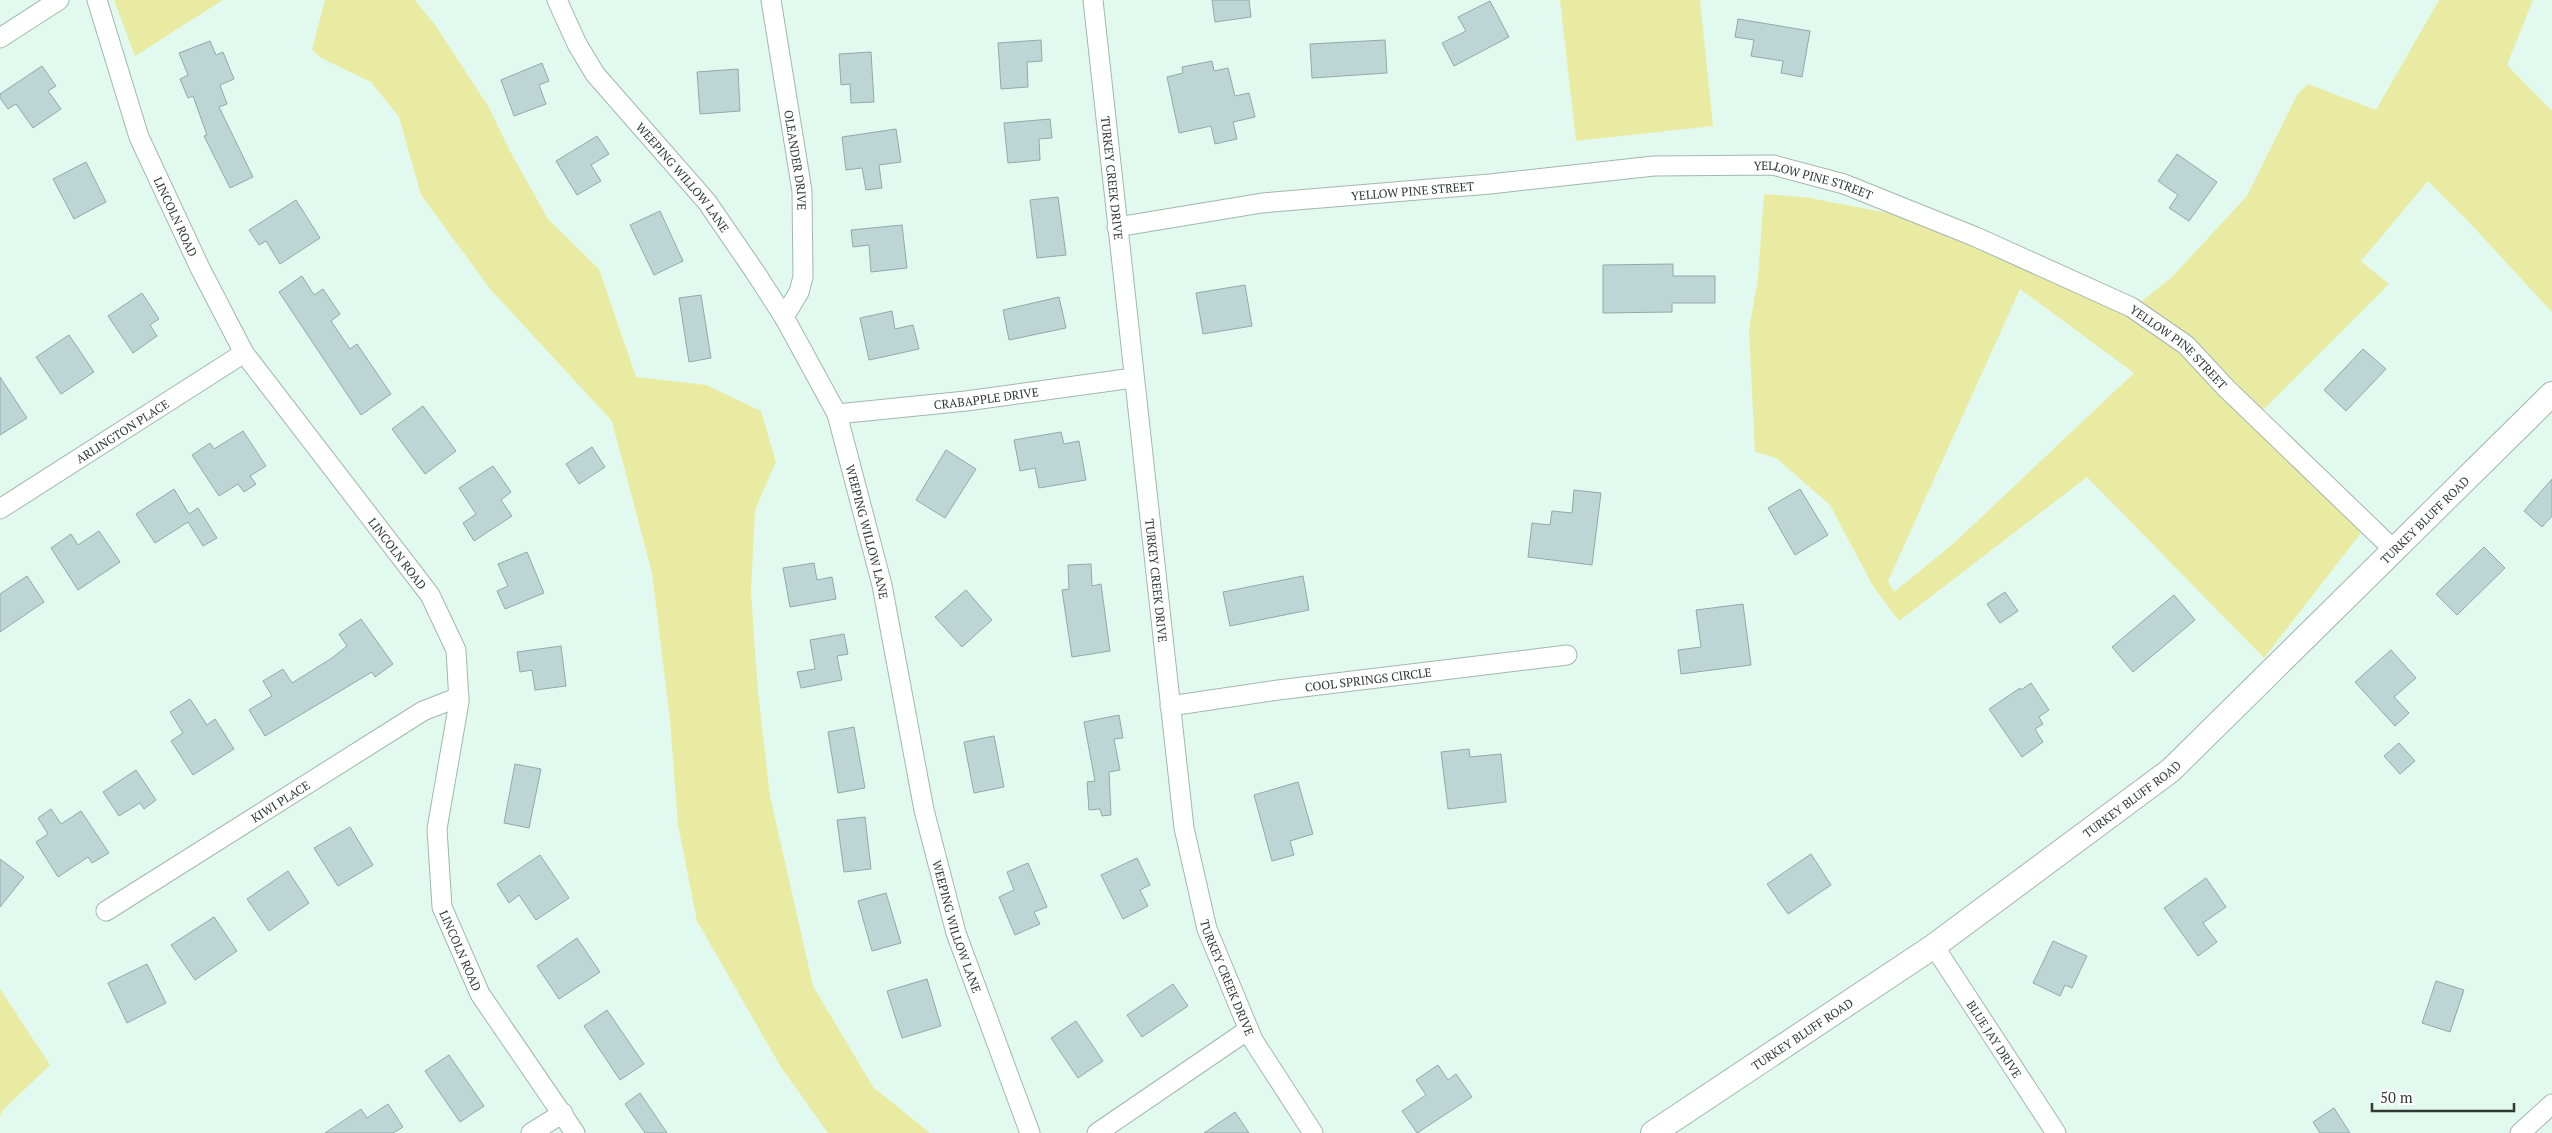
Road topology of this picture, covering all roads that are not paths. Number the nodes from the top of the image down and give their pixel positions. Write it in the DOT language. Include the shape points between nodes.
graph roads {
  1 [pos="59,0"];
  2 [pos="97,0"];
  3 [pos="557,0"];
  4 [pos="771,0"];
  5 [pos="1093,0"];
  6 [pos="0,38"];
  7 [pos="1117,227"];
  8 [pos="784,317"];
  9 [pos="244,353"];
  10 [pos="1133,378"];
  11 [pos="2552,394"];
  12 [pos="837,414"];
  13 [pos="0,509"];
  14 [pos="2394,550"];
  15 [pos="1567,656"];
  16 [pos="459,697"];
  17 [pos="1170,706"];
  18 [pos="106,911"];
  19 [pos="1934,946"];
  20 [pos="1248,1030"];
  21 [pos="2552,1104"];
  22 [pos="563,1112"];
  23 [pos="530,1133"];
  24 [pos="576,1133"];
  25 [pos="1030,1133"];
  26 [pos="1097,1133"];
  27 [pos="1313,1133"];
  28 [pos="1653,1133"];
  29 [pos="2056,1133"];
  30 [pos="2520,1133"];
  1 -- 6 [label="street"];
  2 -- 9 [label="street, LINCOLN ROAD" via="138,137"];
  3 -- 8 [label="street, WEEPING WILLOW LANE" via="595,74 707,202"];
  4 -- 8 [label="street, OLEANDER DRIVE" via="802,191 802,277 799,292"];
  5 -- 7 [label="street, TURKEY CREEK DRIVE"];
  7 -- 10 [label="street, TURKEY CREEK DRIVE"];
  7 -- 14 [label="street, YELLOW PINE STREET" via="1262,204 1654,166 1773,165 1844,184 1976,237 2131,306 2186,345 2226,388"];
  8 -- 12 [label="street, WEEPING WILLOW LANE"];
  9 -- 13 [label="street, ARLINGTON PLACE"];
  9 -- 16 [label="street, LINCOLN ROAD" via="430,595 456,650"];
  10 -- 12 [label="street, CRABAPPLE DRIVE" via="966,401"];
  10 -- 17 [label="street, TURKEY CREEK DRIVE"];
  11 -- 14 [label="street, TURKEY BLUFF ROAD"];
  12 -- 25 [label="street, WEEPING WILLOW LANE" via="882,585 924,810 956,933"];
  14 -- 19 [label="street, TURKEY BLUFF ROAD" via="2171,770"];
  15 -- 17 [label="street, COOL SPRINGS CIRCLE"];
  16 -- 18 [label="street, KIWI PLACE" via="423,711"];
  16 -- 22 [label="street, LINCOLN ROAD" via="437,829 442,907 480,994"];
  17 -- 20 [label="street, TURKEY CREEK DRIVE" via="1184,828 1207,928"];
  19 -- 28 [label="street, TURKEY BLUFF ROAD"];
  19 -- 29 [label="street, BLUE JAY DRIVE"];
  20 -- 26 [label="street"];
  20 -- 27 [label="street, TURKEY CREEK DRIVE"];
  21 -- 30 [label="street"];
  22 -- 23 [label="street"];
  22 -- 24 [label="street, LINCOLN ROAD"];
}
